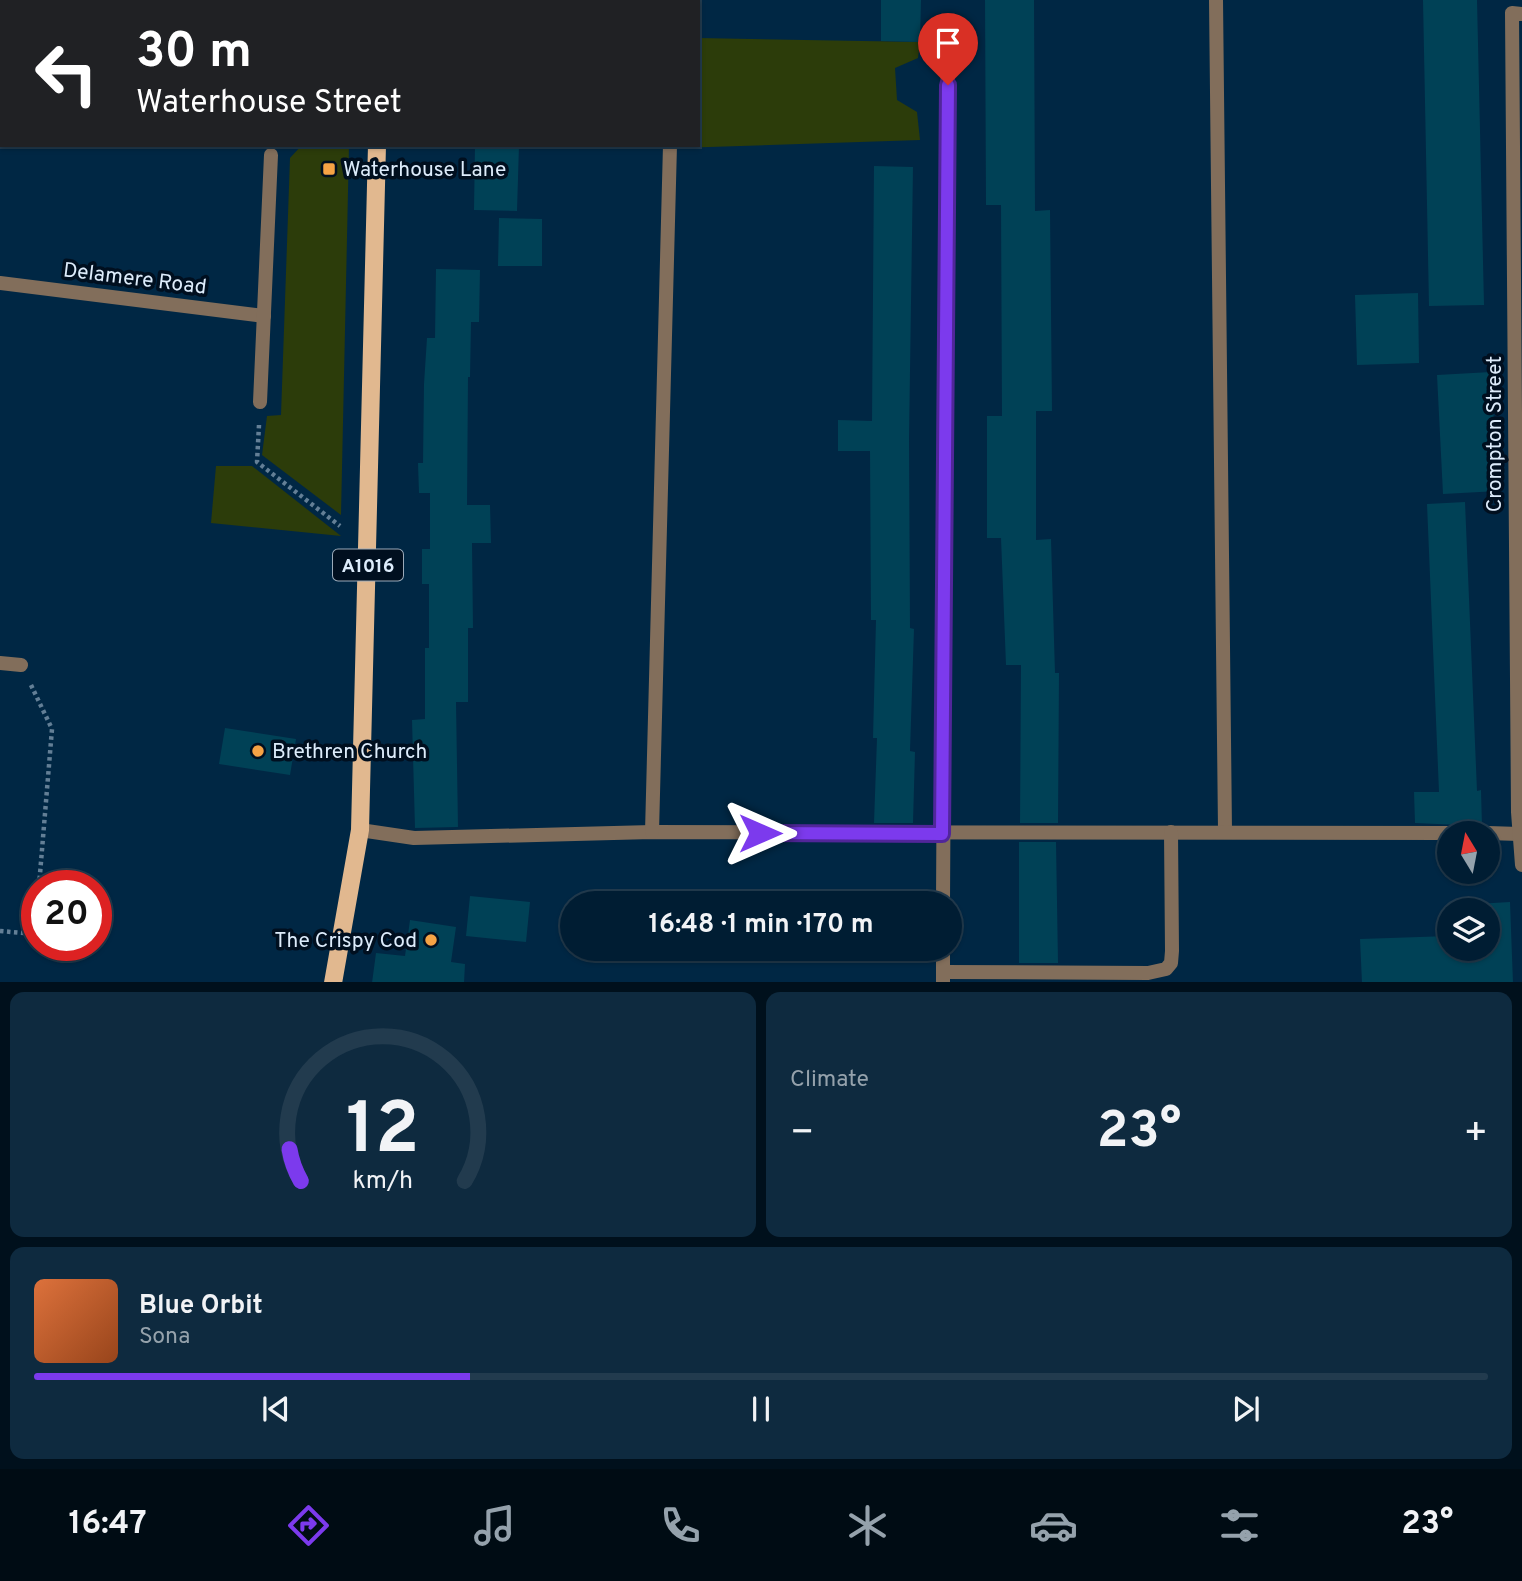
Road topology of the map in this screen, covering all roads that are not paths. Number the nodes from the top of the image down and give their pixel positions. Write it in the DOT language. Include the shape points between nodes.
graph roads {
  1 [pos="1216,0"];
  2 [pos="1522,14"];
  3 [pos="948,23"];
  4 [pos="377,147"];
  5 [pos="670,147"];
  6 [pos="271,155"];
  7 [pos="0,283"];
  8 [pos="1518,302"];
  9 [pos="264,316"];
  10 [pos="260,402"];
  11 [pos="1519,586"];
  12 [pos="0,663"];
  13 [pos="21,665"];
  14 [pos="360,830"];
  15 [pos="1226,831"];
  16 [pos="652,832"];
  17 [pos="1171,832"];
  18 [pos="1437,833"];
  19 [pos="942,834"];
  20 [pos="1500,834"];
  21 [pos="1519,834"];
  22 [pos="1522,865"];
  23 [pos="943,891"];
  24 [pos="943,977"];
  25 [pos="333,982"];
  1 -- 15 [label="street"];
  2 -- 8 [label="street, Crompton Street" via="1512,13"];
  3 -- 19 [label="street"];
  4 -- 14 [label="main road, A1016"];
  5 -- 16 [label="street"];
  6 -- 9 [label="street"];
  7 -- 9 [label="street, Delamere Road"];
  8 -- 11 [label="street, Crompton Street"];
  9 -- 10 [label="street"];
  11 -- 21 [label="street, Crompton Street"];
  12 -- 13 [label="street"];
  14 -- 16 [label="street" via="414,838"];
  14 -- 25 [label="main road, A1016"];
  15 -- 17 [label="street"];
  15 -- 18 [label="street"];
  16 -- 19 [label="street"];
  17 -- 19 [label="street"];
  17 -- 24 [label="street" via="1172,951 1166,969"];
  19 -- 23 [label="street"];
  20 -- 21 [label="street"];
  21 -- 22 [label="street, Crompton Street"];
}
